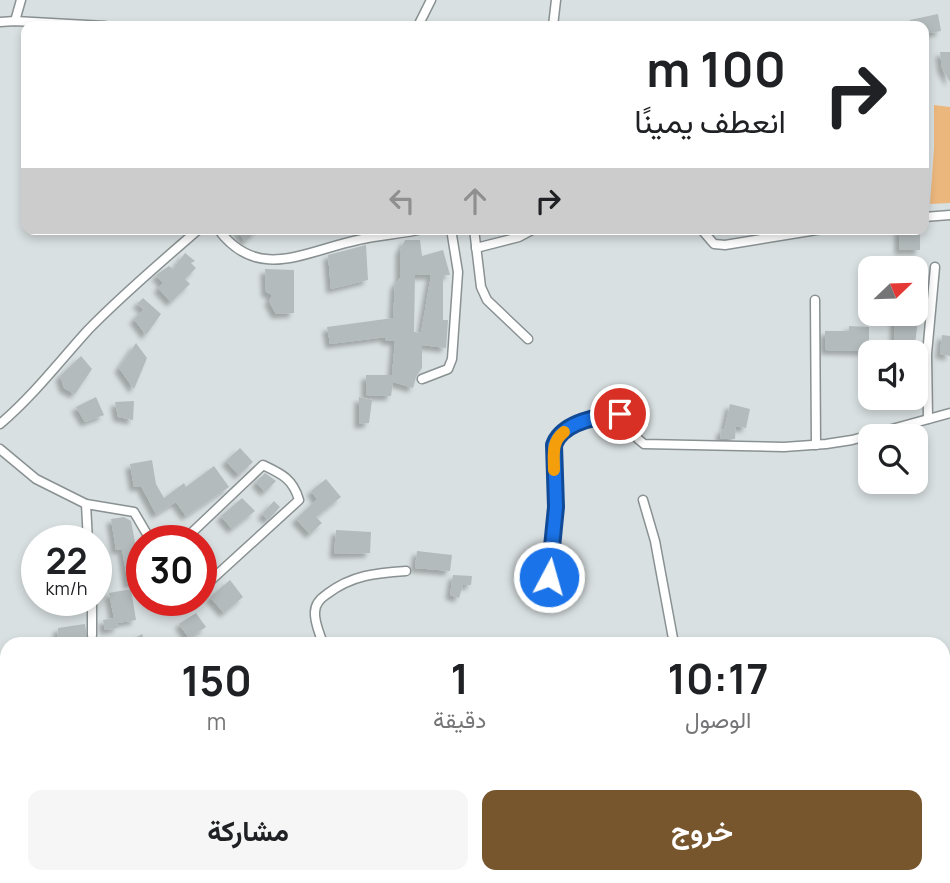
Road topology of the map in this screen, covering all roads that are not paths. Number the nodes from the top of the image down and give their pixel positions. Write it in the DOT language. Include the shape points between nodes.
graph roads {
  1 [pos="22,0"];
  2 [pos="431,0"];
  3 [pos="556,0"];
  4 [pos="15,20"];
  5 [pos="30,21"];
  6 [pos="420,21"];
  7 [pos="554,21"];
  8 [pos="0,22"];
  9 [pos="950,215"];
  10 [pos="929,217"];
  11 [pos="192,235"];
  12 [pos="222,235"];
  13 [pos="386,235"];
  14 [pos="452,235"];
  15 [pos="475,235"];
  16 [pos="523,235"];
  17 [pos="706,235"];
  18 [pos="786,235"];
  19 [pos="476,248"];
  20 [pos="935,267"];
  21 [pos="815,300"];
  22 [pos="528,339"];
  23 [pos="422,379"];
  24 [pos="950,413"];
  25 [pos="928,419"];
  26 [pos="0,424"];
  27 [pos="816,445"];
  28 [pos="0,449"];
  29 [pos="643,500"];
  30 [pos="86,504"];
  31 [pos="87,525"];
  32 [pos="142,525"];
  33 [pos="200,525"];
  34 [pos="406,571"];
  35 [pos="217,575"];
  36 [pos="547,601"];
  37 [pos="92,616"];
  38 [pos="92,635"];
  39 [pos="321,637"];
  40 [pos="673,637"];
  1 -- 4 [label="street"];
  2 -- 6 [label="street"];
  3 -- 7 [label="street"];
  4 -- 5 [label="street"];
  4 -- 8 [label="street"];
  9 -- 10 [label="street"];
  11 -- 26 [label="street" via="132,286"];
  12 -- 13 [label="street" via="250,257 274,261"];
  14 -- 23 [label="street" via="458,272 452,359 448,369"];
  15 -- 19 [label="street"];
  16 -- 19 [label="street"];
  17 -- 18 [label="street" via="714,244 725,245"];
  19 -- 22 [label="street" via="481,286 488,300"];
  20 -- 25 [label="street" via="927,354"];
  21 -- 27 [label="street"];
  24 -- 25 [label="street"];
  25 -- 27 [label="street"];
  27 -- 36 [label="street" via="645,444 626,415 620,414 593,418 563,432 554,445 556,507"];
  28 -- 30 [label="street" via="36,479"];
  29 -- 40 [label="street"];
  30 -- 31 [label="street"];
  30 -- 32 [label="street" via="134,512"];
  33 -- 35 [label="street" via="263,464 294,485 299,500"];
  34 -- 39 [label="street" via="349,579 322,597 314,614"];
  37 -- 38 [label="street"];
}
